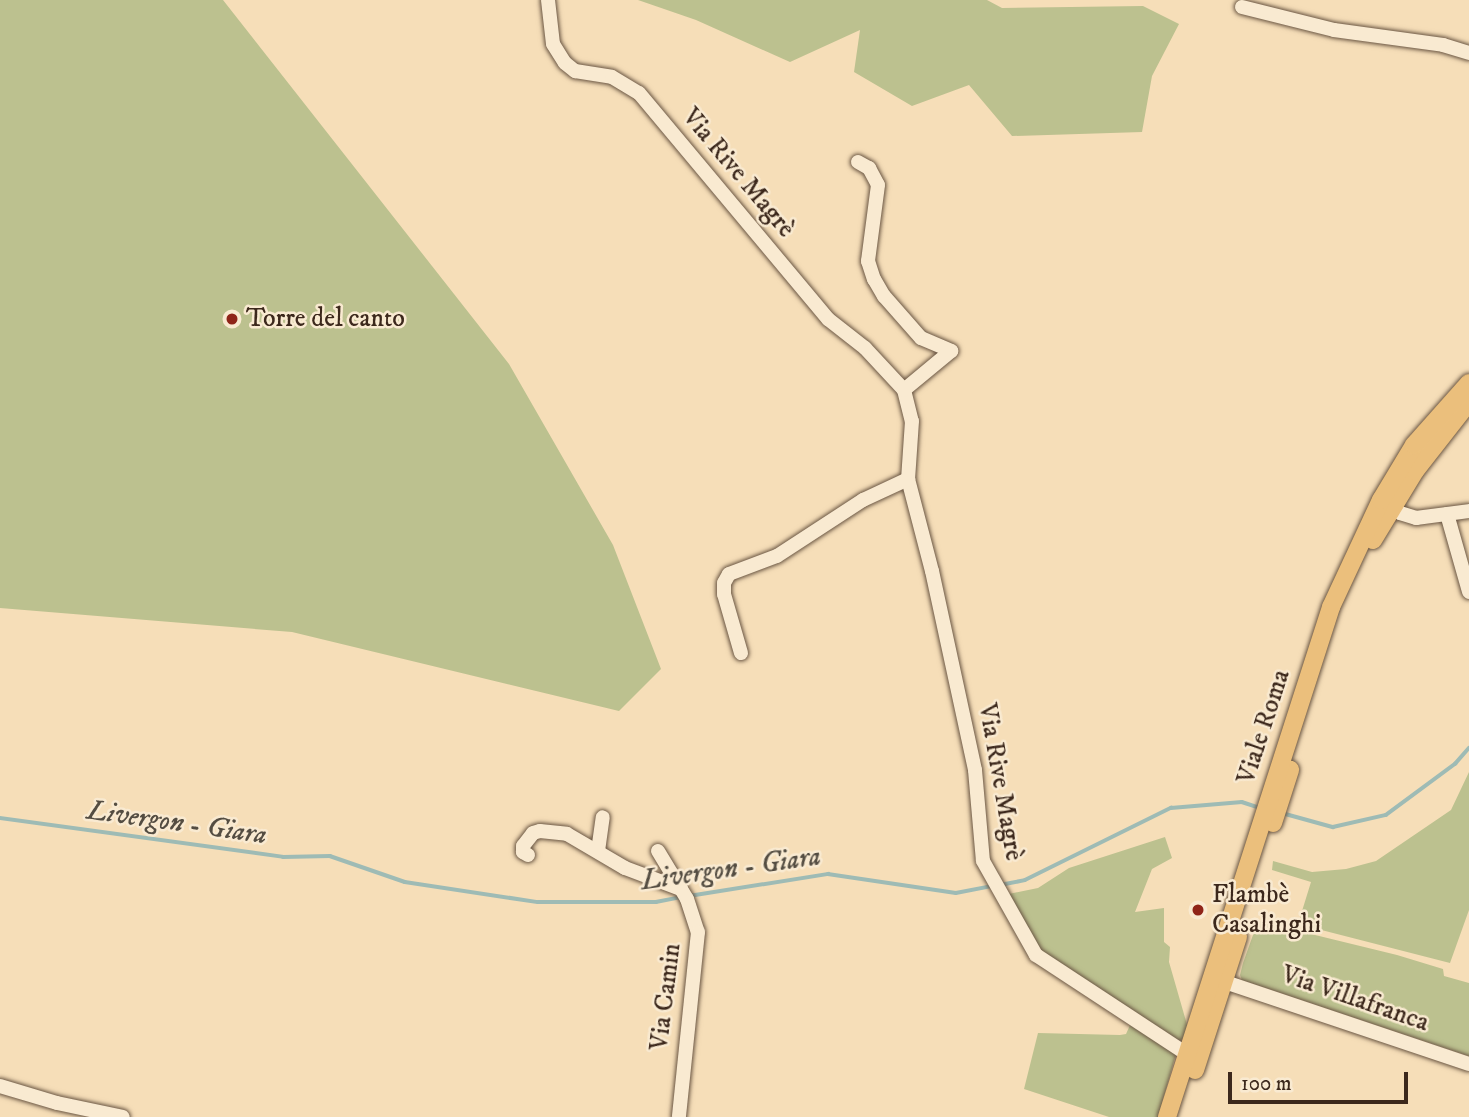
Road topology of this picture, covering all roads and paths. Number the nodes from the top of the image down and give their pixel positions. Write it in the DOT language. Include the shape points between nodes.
graph roads {
  1 [pos="548,0"];
  2 [pos="1242,7"];
  3 [pos="1469,53"];
  4 [pos="858,162"];
  5 [pos="1469,383"];
  6 [pos="904,390"];
  7 [pos="1469,402"];
  8 [pos="908,478"];
  9 [pos="1393,506"];
  10 [pos="1469,511"];
  11 [pos="1447,514"];
  12 [pos="1469,592"];
  13 [pos="741,653"];
  14 [pos="1300,722"];
  15 [pos="603,817"];
  16 [pos="598,851"];
  17 [pos="658,851"];
  18 [pos="528,855"];
  19 [pos="682,890"];
  20 [pos="1219,980"];
  21 [pos="1193,1056"];
  22 [pos="1469,1064"];
  23 [pos="0,1086"];
  24 [pos="123,1117"];
  25 [pos="679,1117"];
  26 [pos="1167,1117"];
  27 [pos="1180,1117"];
  1 -- 6 [label="street, Via Rive Magrè" via="553,44 565,63 575,71 612,77 639,93 828,319 865,348"];
  2 -- 3 [label="street" via="1324,28"];
  4 -- 6 [label="street" via="869,168 878,185 867,261 874,279 921,338 951,351"];
  5 -- 14 [label="main road, Viale Roma" via="1414,445 1381,499 1331,607"];
  6 -- 8 [label="street, Via Rive Magrè" via="912,421"];
  7 -- 9 [label="main road, Viale Roma"];
  8 -- 13 [label="street" via="863,500 777,556 729,574 723,583 724,594"];
  8 -- 21 [label="street, Via Rive Magrè" via="967,725 988,873 1036,955"];
  9 -- 11 [label="street" via="1410,517"];
  9 -- 14 [label="main road, Viale Roma" via="1347,599"];
  10 -- 11 [label="street"];
  11 -- 12 [label="street"];
  14 -- 20 [label="main road, Viale Roma"];
  15 -- 16 [label="street"];
  16 -- 18 [label="street" via="567,834 540,831 524,841 523,852"];
  16 -- 19 [label="street" via="625,868"];
  17 -- 19 [label="street, Via Camin"];
  19 -- 25 [label="street, Via Camin" via="698,932"];
  20 -- 21 [label="main road, Viale Roma"];
  20 -- 22 [label="street, Via Villafranca"];
  21 -- 26 [label="main road, Viale Roma"];
  21 -- 27 [label="main road, Viale Roma"];
  23 -- 24 [label="street"];
}
